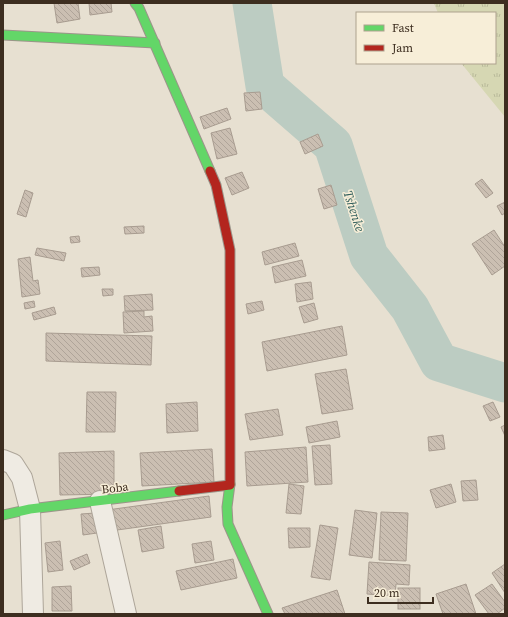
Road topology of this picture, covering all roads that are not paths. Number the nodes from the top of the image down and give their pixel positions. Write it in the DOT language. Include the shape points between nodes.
graph roads {
  1 [pos="135,3"];
  2 [pos="3,35"];
  3 [pos="155,43"];
  4 [pos="3,460"];
  5 [pos="230,485"];
  6 [pos="100,502"];
  7 [pos="30,509"];
  8 [pos="3,515"];
  9 [pos="33,614"];
  10 [pos="126,614"];
  11 [pos="268,614"];
  1 -- 3 [label="street"];
  2 -- 3 [label="street"];
  3 -- 5 [label="street" via="216,185 230,250"];
  4 -- 7 [label="street" via="13,464 22,478"];
  5 -- 6 [label="street, Boba"];
  5 -- 11 [label="street" via="228,524"];
  6 -- 7 [label="street, Boba"];
  6 -- 10 [label="street"];
  7 -- 8 [label="street, Boba"];
  7 -- 9 [label="street"];
}
